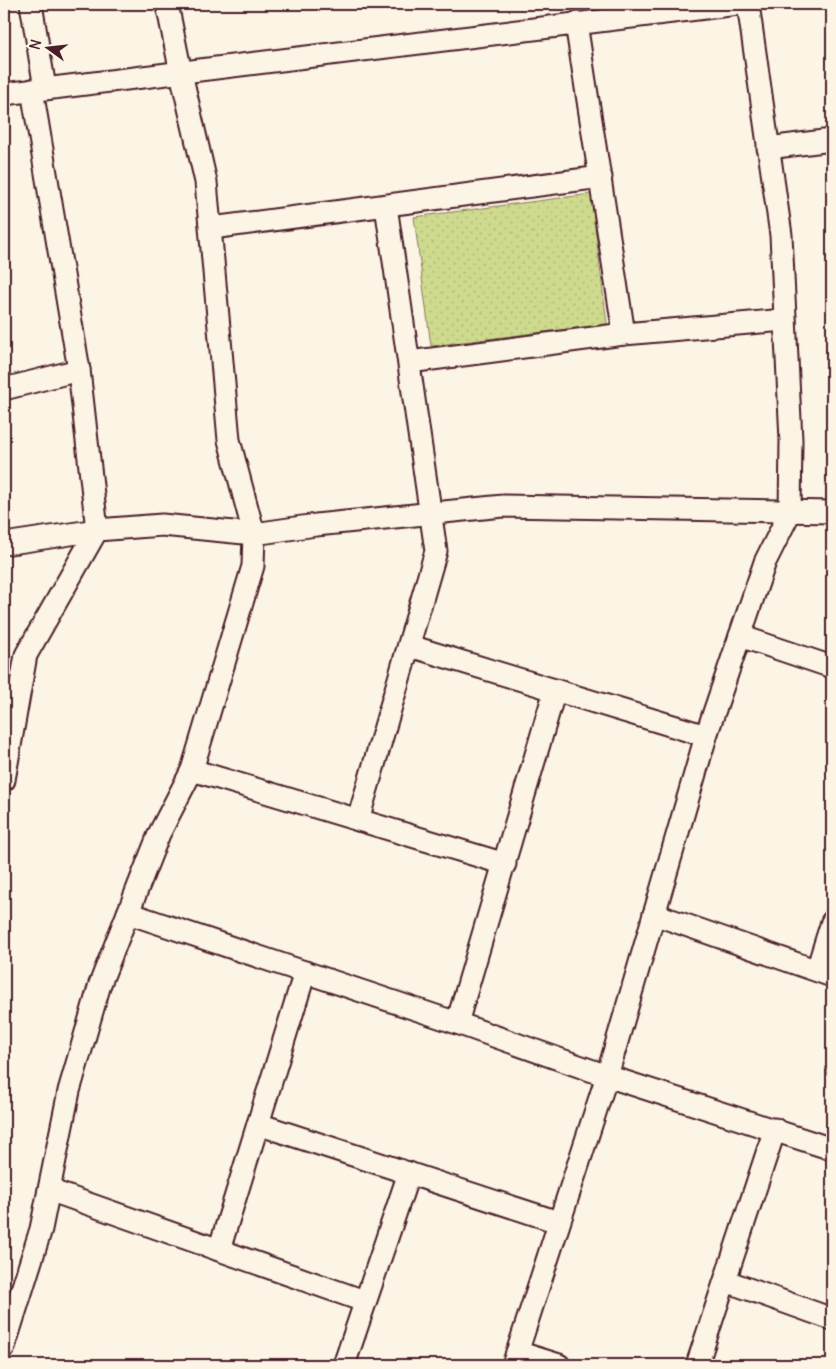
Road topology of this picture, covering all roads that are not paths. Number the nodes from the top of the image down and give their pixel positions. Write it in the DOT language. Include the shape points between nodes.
graph roads {
  1 [pos="31,4"];
  2 [pos="167,4"];
  3 [pos="738,4"];
  4 [pos="748,4"];
  5 [pos="576,23"];
  6 [pos="180,73"];
  7 [pos="38,89"];
  8 [pos="4,94"];
  9 [pos="832,140"];
  10 [pos="768,148"];
  11 [pos="601,177"];
  12 [pos="386,206"];
  13 [pos="212,228"];
  14 [pos="785,320"];
  15 [pos="624,334"];
  16 [pos="409,362"];
  17 [pos="79,370"];
  18 [pos="4,389"];
  19 [pos="790,512"];
  20 [pos="832,512"];
  21 [pos="432,513"];
  22 [pos="97,530"];
  23 [pos="254,534"];
  24 [pos="4,544"];
  25 [pos="740,636"];
  26 [pos="410,646"];
  27 [pos="832,667"];
  28 [pos="555,690"];
  29 [pos="706,736"];
  30 [pos="192,770"];
  31 [pos="4,780"];
  32 [pos="358,820"];
  33 [pos="505,864"];
  34 [pos="128,913"];
  35 [pos="654,914"];
  36 [pos="832,922"];
  37 [pos="305,972"];
  38 [pos="824,973"];
  39 [pos="457,1023"];
  40 [pos="607,1076"];
  41 [pos="258,1124"];
  42 [pos="774,1128"];
  43 [pos="832,1149"];
  44 [pos="409,1173"];
  45 [pos="48,1190"];
  46 [pos="558,1222"];
  47 [pos="219,1250"];
  48 [pos="726,1281"];
  49 [pos="364,1301"];
  50 [pos="832,1319"];
  51 [pos="4,1347"];
  52 [pos="515,1359"];
  53 [pos="344,1365"];
  54 [pos="559,1365"];
  55 [pos="697,1365"];
  1 -- 7 [label="street"];
  2 -- 6 [label="street"];
  3 -- 5 [label="street"];
  4 -- 10 [label="street"];
  5 -- 6 [label="street"];
  5 -- 11 [label="street"];
  6 -- 7 [label="street"];
  6 -- 13 [label="street" via="206,182"];
  7 -- 8 [label="street"];
  7 -- 17 [label="street"];
  9 -- 10 [label="street"];
  10 -- 14 [label="street" via="781,235"];
  11 -- 12 [label="street"];
  11 -- 15 [label="street"];
  12 -- 13 [label="street"];
  12 -- 16 [label="street"];
  13 -- 23 [label="street" via="230,440"];
  14 -- 15 [label="street"];
  14 -- 19 [label="street" via="791,440"];
  15 -- 16 [label="street"];
  16 -- 21 [label="street"];
  17 -- 18 [label="street"];
  17 -- 22 [label="street"];
  19 -- 20 [label="street"];
  19 -- 21 [label="street" via="503,506"];
  19 -- 25 [label="street" via="765,562"];
  21 -- 23 [label="street"];
  21 -- 26 [label="street" via="436,551"];
  22 -- 23 [label="street" via="162,525"];
  22 -- 24 [label="street"];
  22 -- 31 [label="street" via="26,655"];
  23 -- 30 [label="street" via="253,566"];
  25 -- 27 [label="street"];
  25 -- 29 [label="street"];
  26 -- 28 [label="street"];
  26 -- 32 [label="street"];
  28 -- 29 [label="street"];
  28 -- 33 [label="street"];
  29 -- 35 [label="street"];
  30 -- 32 [label="street"];
  30 -- 34 [label="street" via="159,834"];
  32 -- 33 [label="street"];
  33 -- 39 [label="street"];
  34 -- 37 [label="street"];
  34 -- 45 [label="street" via="97,993 70,1091"];
  35 -- 38 [label="street"];
  35 -- 40 [label="street"];
  36 -- 38 [label="street"];
  37 -- 39 [label="street"];
  37 -- 41 [label="street"];
  39 -- 40 [label="street"];
  40 -- 42 [label="street"];
  40 -- 46 [label="street"];
  41 -- 44 [label="street"];
  41 -- 47 [label="street"];
  42 -- 43 [label="street"];
  42 -- 48 [label="street"];
  44 -- 46 [label="street"];
  44 -- 49 [label="street"];
  45 -- 47 [label="street"];
  45 -- 51 [label="street" via="41,1229"];
  46 -- 52 [label="street"];
  47 -- 49 [label="street"];
  48 -- 50 [label="street"];
  48 -- 55 [label="street"];
  49 -- 53 [label="street"];
  52 -- 54 [label="street"];
}
